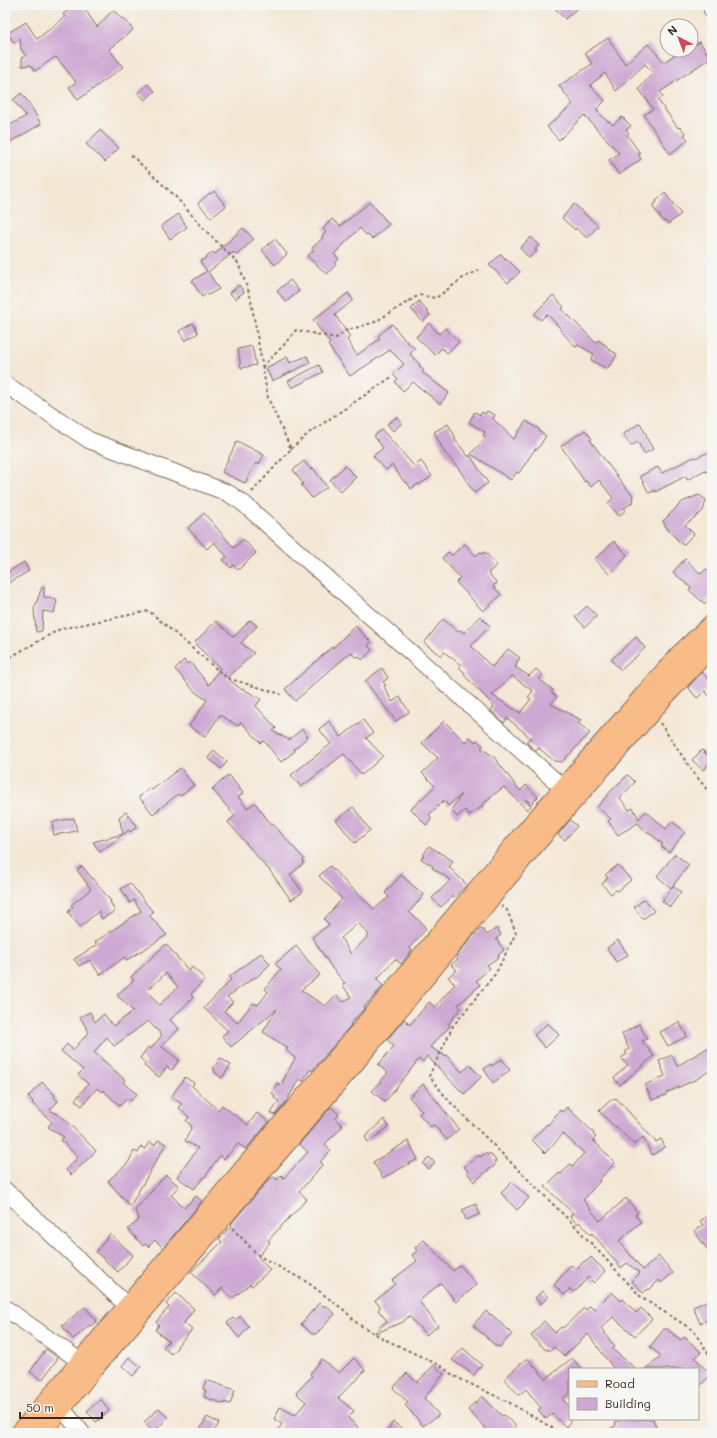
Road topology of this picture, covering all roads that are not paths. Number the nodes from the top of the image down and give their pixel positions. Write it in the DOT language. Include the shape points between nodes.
graph roads {
  1 [pos="711,5"];
  2 [pos="712,10"];
  3 [pos="5,384"];
  4 [pos="712,625"];
  5 [pos="712,645"];
  6 [pos="569,793"];
  7 [pos="5,1190"];
  8 [pos="5,1308"];
  9 [pos="133,1310"];
  10 [pos="80,1362"];
  11 [pos="57,1402"];
  12 [pos="20,1433"];
  13 [pos="41,1433"];
  14 [pos="82,1433"];
  1 -- 2 [label="street"];
  3 -- 6 [label="street" via="89,440 228,494 243,503"];
  4 -- 6 [label="main road" via="679,656"];
  5 -- 6 [label="main road"];
  6 -- 9 [label="main road" via="519,840"];
  6 -- 9 [label="main road" via="530,849 346,1072 222,1217"];
  7 -- 9 [label="street"];
  8 -- 10 [label="street"];
  9 -- 10 [label="main road"];
  9 -- 11 [label="main road" via="87,1376"];
  10 -- 11 [label="main road"];
  11 -- 12 [label="main road"];
  11 -- 13 [label="main road"];
  11 -- 14 [label="street"];
}
